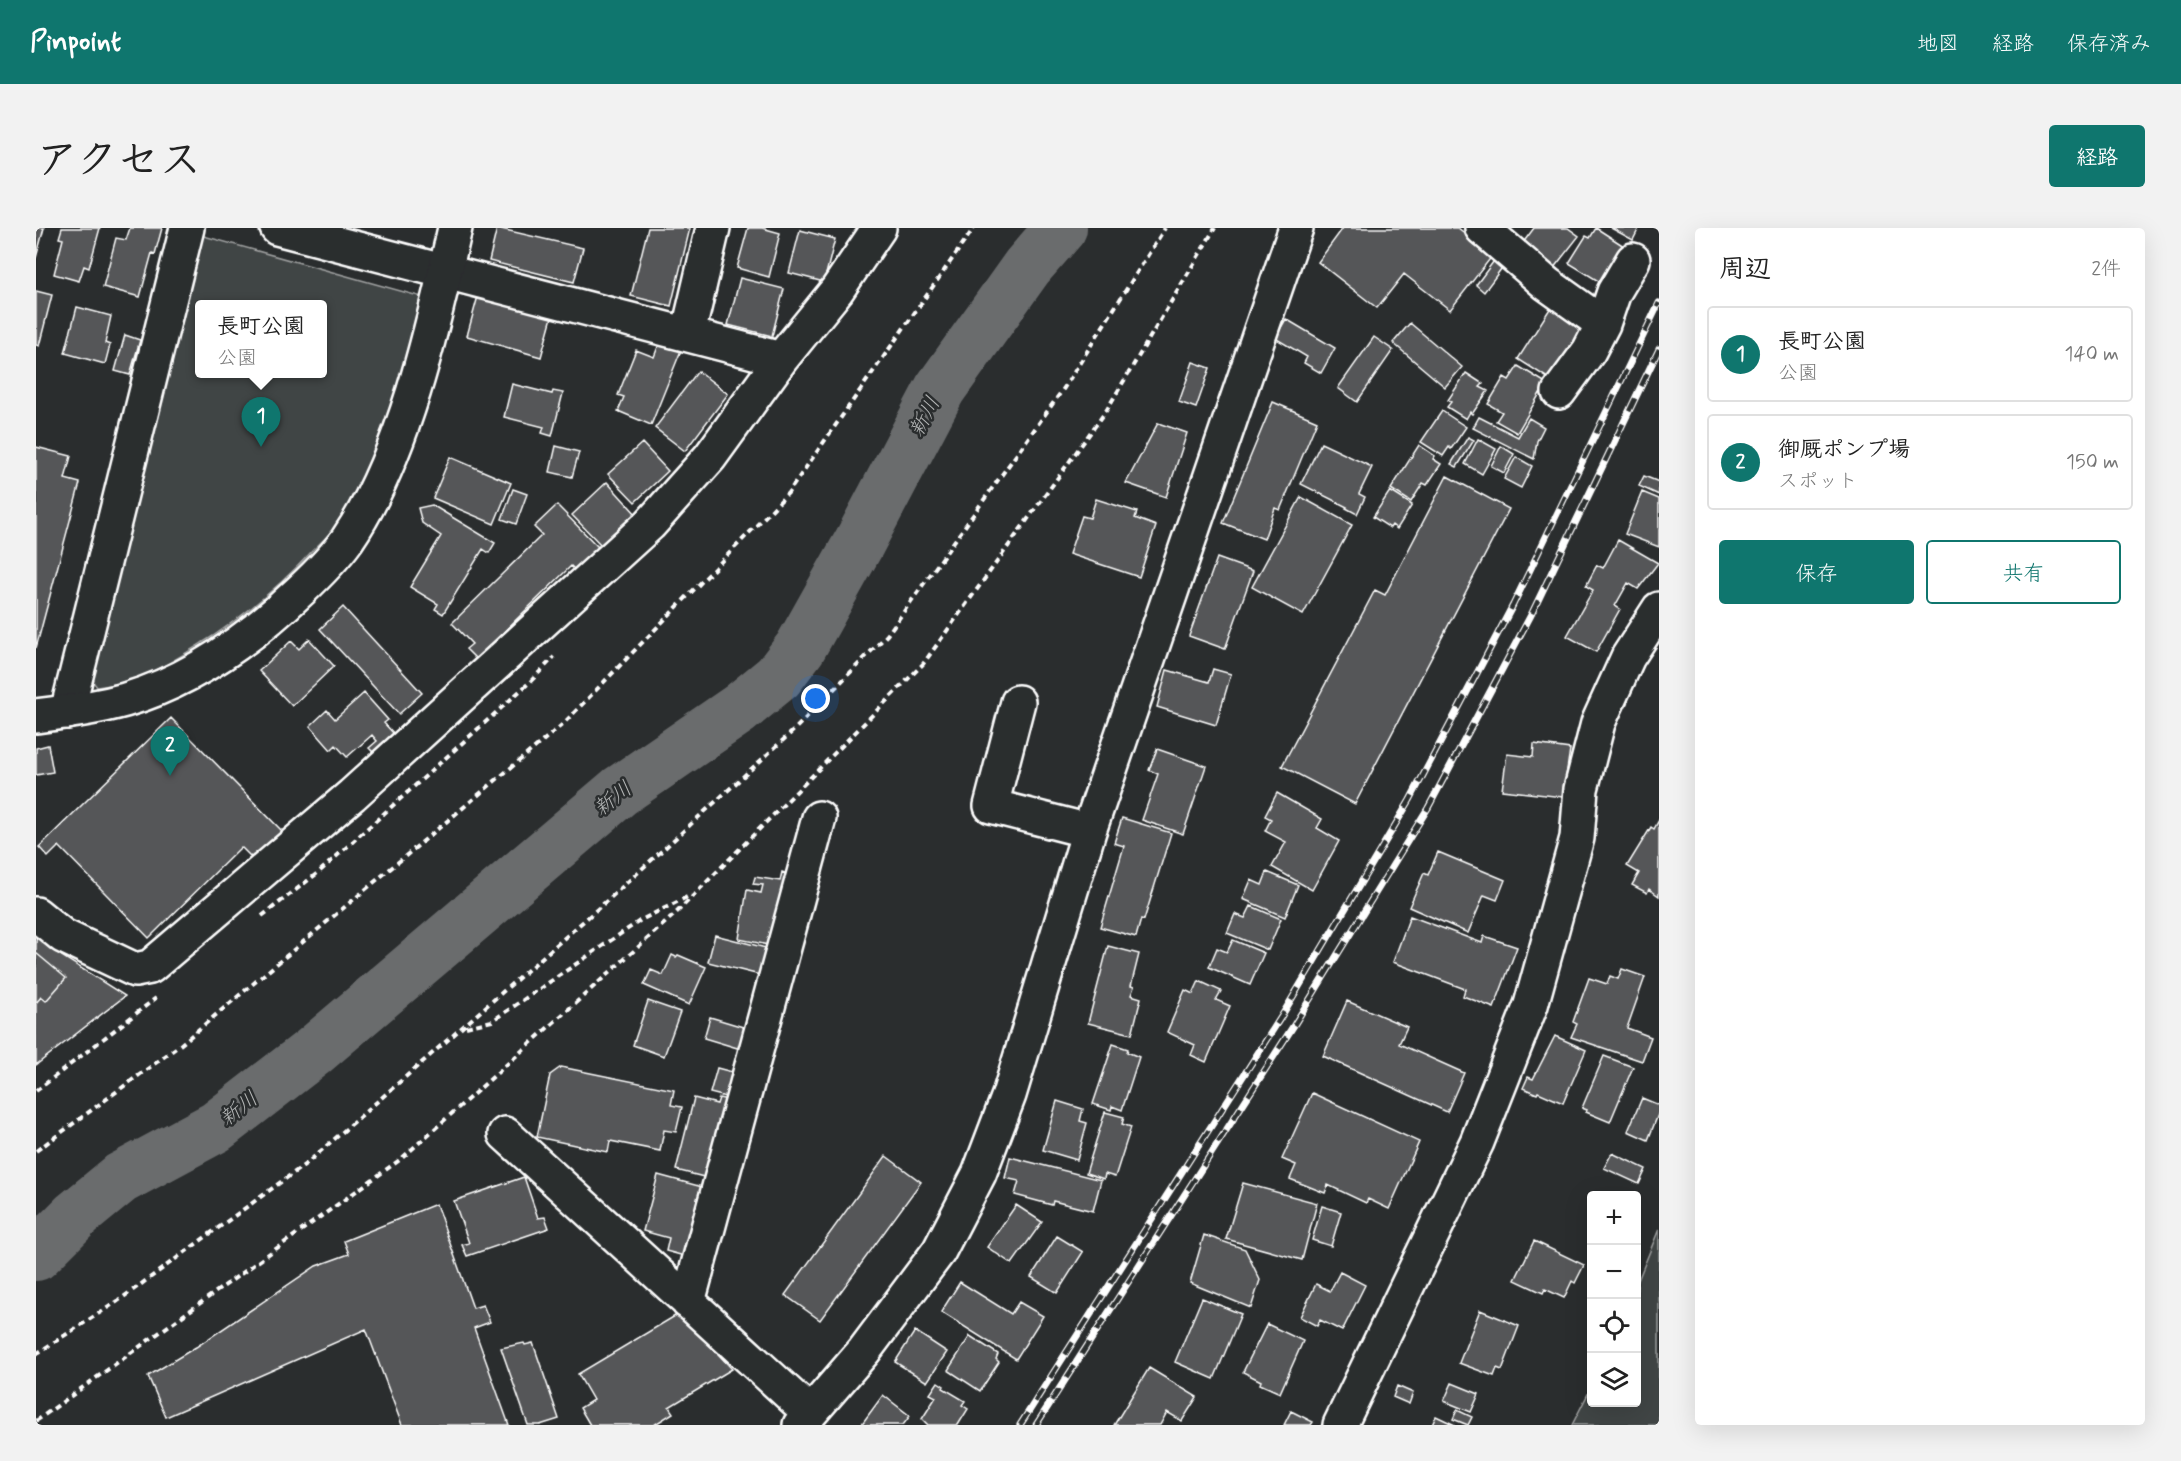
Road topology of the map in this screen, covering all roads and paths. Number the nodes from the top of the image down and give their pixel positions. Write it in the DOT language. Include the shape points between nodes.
graph roads {
  1 [pos="187,228"];
  2 [pos="277,228"];
  3 [pos="455,228"];
  4 [pos="713,228"];
  5 [pos="879,228"];
  6 [pos="974,228"];
  7 [pos="1165,228"];
  8 [pos="1215,228"];
  9 [pos="1296,228"];
  10 [pos="1494,232"];
  11 [pos="1633,260"];
  12 [pos="445,272"];
  13 [pos="1603,324"];
  14 [pos="687,334"];
  15 [pos="782,359"];
  16 [pos="1559,392"];
  17 [pos="1659,609"];
  18 [pos="1018,702"];
  19 [pos="52,714"];
  20 [pos="819,818"];
  21 [pos="1089,831"];
  22 [pos="695,894"];
  23 [pos="36,914"];
  24 [pos="464,1027"];
  25 [pos="505,1134"];
  26 [pos="36,1151"];
  27 [pos="688,1302"];
  28 [pos="36,1354"];
  29 [pos="805,1419"];
  30 [pos="36,1421"];
  31 [pos="1340,1425"];
  1 -- 19 [label="street"];
  2 -- 12 [label="street"];
  3 -- 12 [label="street"];
  4 -- 14 [label="street"];
  5 -- 15 [label="street" via="837,290"];
  6 -- 26 [label="path" via="788,493 563,724 180,1045"];
  7 -- 24 [label="path" via="1064,388 887,635 793,731"];
  8 -- 22 [label="path" via="1106,411 924,664"];
  9 -- 21 [label="street"];
  10 -- 13 [label="street" via="1547,284"];
  11 -- 13 [label="street" via="1614,292"];
  12 -- 14 [label="street"];
  12 -- 19 [label="street" via="396,442 347,540 324,567 280,611 205,666 126,700"];
  13 -- 16 [label="street"];
  14 -- 15 [label="street"];
  15 -- 23 [label="street" via="710,457 650,524 352,795 150,967 135,970 63,936"];
  17 -- 31 [label="street" via="1628,657 1598,723 1581,789 1577,838 1531,1005 1477,1142"];
  18 -- 21 [label="street" via="992,806"];
  20 -- 27 [label="street"];
  21 -- 29 [label="street" via="1009,1095 979,1174 939,1251 864,1351"];
  22 -- 24 [label="path" via="640,920 492,1021"];
  22 -- 30 [label="path" via="401,1159"];
  24 -- 28 [label="path" via="307,1163 118,1301"];
  25 -- 27 [label="street"];
  27 -- 29 [label="street"];
}
